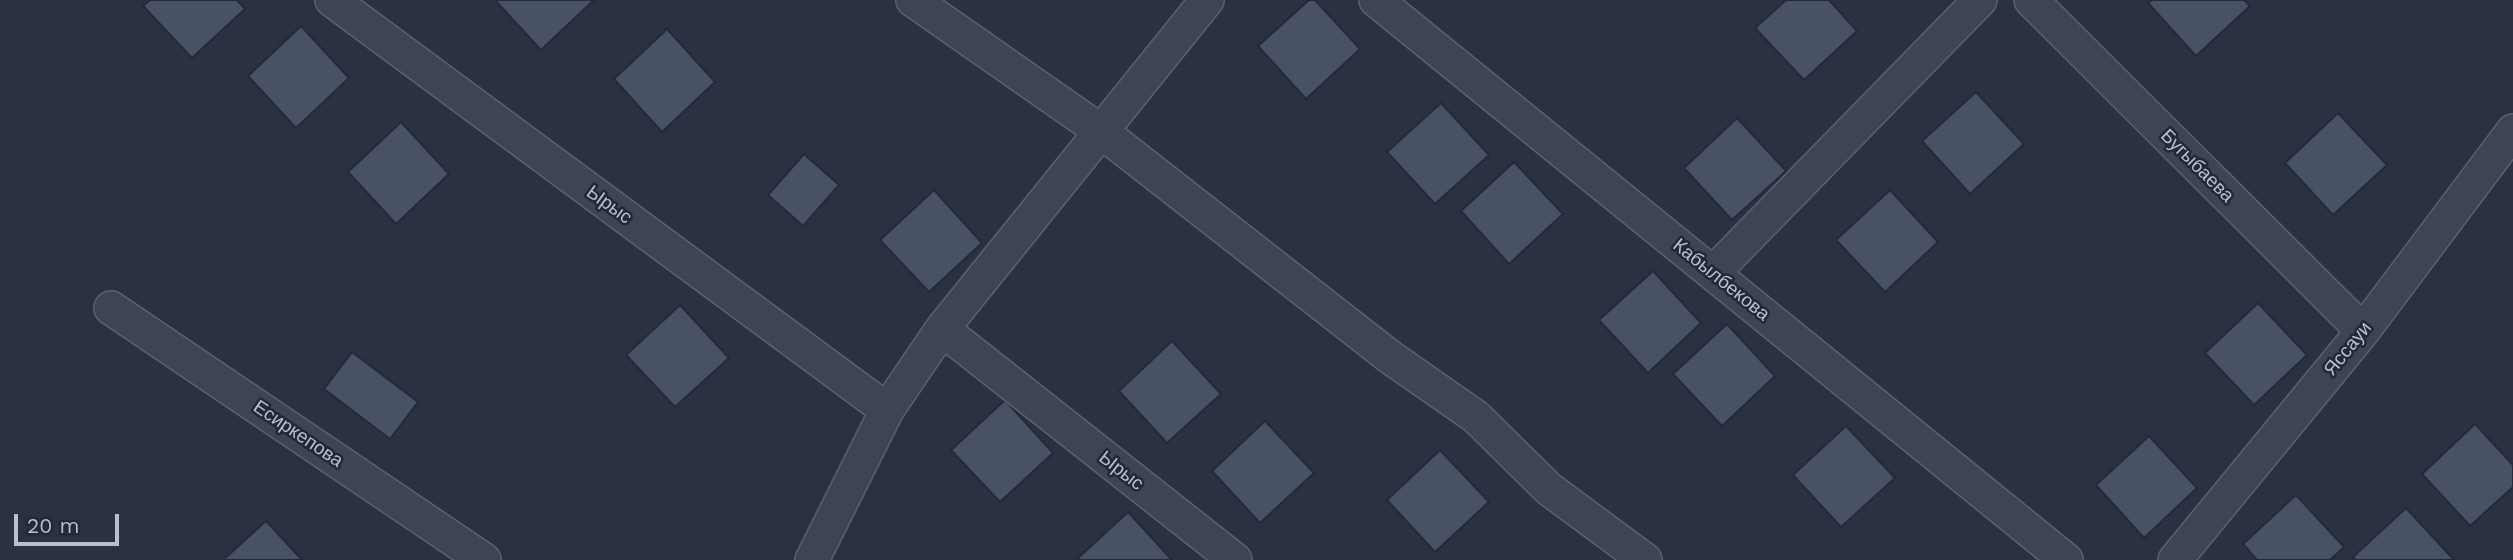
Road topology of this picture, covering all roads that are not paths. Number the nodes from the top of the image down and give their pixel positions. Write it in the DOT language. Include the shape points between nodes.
graph roads {
  1 [pos="332,0"];
  2 [pos="913,0"];
  3 [pos="1208,0"];
  4 [pos="1376,0"];
  5 [pos="1980,0"];
  6 [pos="2031,0"];
  7 [pos="2513,131"];
  8 [pos="1102,132"];
  9 [pos="1713,273"];
  10 [pos="111,308"];
  11 [pos="942,329"];
  12 [pos="2363,331"];
  13 [pos="887,410"];
  14 [pos="484,560"];
  15 [pos="812,560"];
  16 [pos="1235,560"];
  17 [pos="1645,560"];
  18 [pos="2066,560"];
  19 [pos="2175,560"];
  1 -- 13 [label="street, Ырыс"];
  2 -- 8 [label="street"];
  3 -- 8 [label="street"];
  4 -- 9 [label="street, Кабылбекова"];
  5 -- 9 [label="street"];
  6 -- 12 [label="street, Бугыбаева"];
  7 -- 12 [label="street, Яссауи"];
  8 -- 11 [label="street"];
  8 -- 17 [label="street" via="1379,349 1476,417 1549,489"];
  9 -- 18 [label="street, Кабылбекова"];
  10 -- 14 [label="street, Есиркепова"];
  11 -- 13 [label="street"];
  11 -- 16 [label="street, Ырыс"];
  12 -- 19 [label="street, Яссауи"];
  13 -- 15 [label="street"];
}
